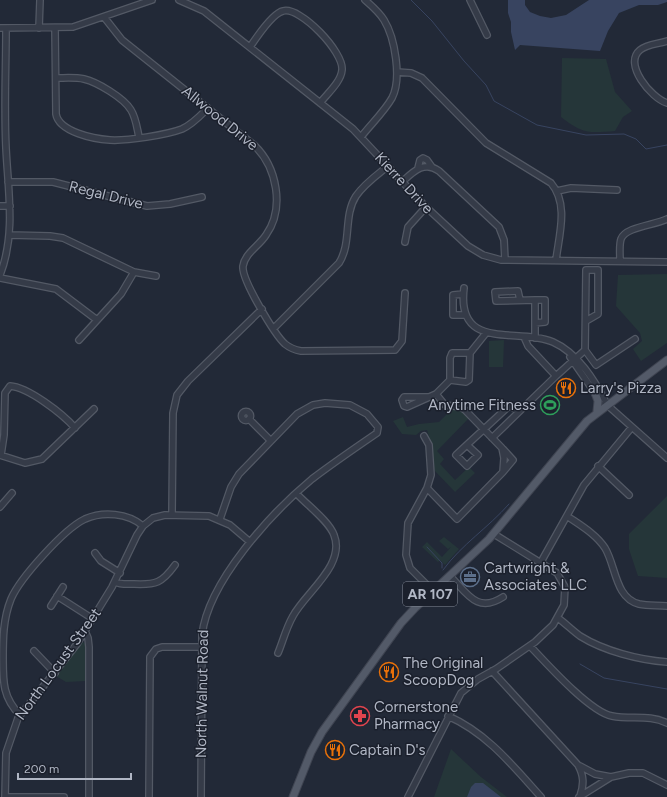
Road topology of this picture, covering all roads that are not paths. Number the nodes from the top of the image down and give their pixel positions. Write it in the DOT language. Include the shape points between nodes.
graph roads {
  1 [pos="40,0"];
  2 [pos="152,0"];
  3 [pos="179,0"];
  4 [pos="365,0"];
  5 [pos="470,0"];
  6 [pos="104,17"];
  7 [pos="3,28"];
  8 [pos="39,28"];
  9 [pos="55,28"];
  10 [pos="487,35"];
  11 [pos="667,41"];
  12 [pos="250,47"];
  13 [pos="397,72"];
  14 [pos="56,78"];
  15 [pos="320,103"];
  16 [pos="667,103"];
  17 [pos="208,108"];
  18 [pos="139,137"];
  19 [pos="361,137"];
  20 [pos="388,166"];
  21 [pos="8,182"];
  22 [pos="402,182"];
  23 [pos="618,190"];
  24 [pos="558,191"];
  25 [pos="202,197"];
  26 [pos="0,206"];
  27 [pos="10,206"];
  28 [pos="426,207"];
  29 [pos="667,219"];
  30 [pos="9,235"];
  31 [pos="406,242"];
  32 [pos="505,260"];
  33 [pos="556,260"];
  34 [pos="620,261"];
  35 [pos="667,262"];
  36 [pos="134,272"];
  37 [pos="0,275"];
  38 [pos="156,276"];
  39 [pos="0,278"];
  40 [pos="405,293"];
  41 [pos="520,300"];
  42 [pos="535,300"];
  43 [pos="262,309"];
  44 [pos="466,315"];
  45 [pos="97,320"];
  46 [pos="586,321"];
  47 [pos="535,323"];
  48 [pos="274,328"];
  49 [pos="486,333"];
  50 [pos="524,337"];
  51 [pos="535,338"];
  52 [pos="634,339"];
  53 [pos="79,340"];
  54 [pos="585,350"];
  55 [pos="470,353"];
  56 [pos="574,359"];
  57 [pos="667,360"];
  58 [pos="556,376"];
  59 [pos="450,380"];
  60 [pos="595,393"];
  61 [pos="436,394"];
  62 [pos="428,398"];
  63 [pos="607,404"];
  64 [pos="94,409"];
  65 [pos="597,411"];
  66 [pos="518,412"];
  67 [pos="249,419"];
  68 [pos="632,427"];
  69 [pos="75,428"];
  70 [pos="484,429"];
  71 [pos="424,436"];
  72 [pos="492,438"];
  73 [pos="271,441"];
  74 [pos="467,445"];
  75 [pos="502,448"];
  76 [pos="0,455"];
  77 [pos="667,458"];
  78 [pos="598,466"];
  79 [pos="503,472"];
  80 [pos="427,488"];
  81 [pos="12,493"];
  82 [pos="297,494"];
  83 [pos="629,495"];
  84 [pos="0,507"];
  85 [pos="172,514"];
  86 [pos="567,516"];
  87 [pos="220,519"];
  88 [pos="143,526"];
  89 [pos="494,534"];
  90 [pos="250,542"];
  91 [pos="95,553"];
  92 [pos="541,562"];
  93 [pos="175,565"];
  94 [pos="120,573"];
  95 [pos="450,576"];
  96 [pos="115,582"];
  97 [pos="63,587"];
  98 [pos="433,591"];
  99 [pos="57,596"];
  100 [pos="503,597"];
  101 [pos="51,606"];
  102 [pos="667,606"];
  103 [pos="558,618"];
  104 [pos="92,619"];
  105 [pos="85,631"];
  106 [pos="530,646"];
  107 [pos="202,647"];
  108 [pos="34,651"];
  109 [pos="278,653"];
  110 [pos="667,662"];
  111 [pos="492,671"];
  112 [pos="55,673"];
  113 [pos="20,715"];
  114 [pos="448,716"];
  115 [pos="667,723"];
  116 [pos="578,764"];
  117 [pos="611,777"];
  118 [pos="667,785"];
  119 [pos="6,797"];
  120 [pos="64,797"];
  121 [pos="89,797"];
  122 [pos="149,797"];
  123 [pos="201,797"];
  124 [pos="293,797"];
  125 [pos="408,797"];
  126 [pos="541,797"];
  127 [pos="579,797"];
  1 -- 8 [label="street"];
  2 -- 6 [label="street"];
  3 -- 12 [label="street, Kierre Drive" via="204,11"];
  4 -- 13 [label="street" via="376,9 388,26"];
  5 -- 10 [label="street"];
  6 -- 9 [label="street" via="73,27"];
  6 -- 17 [label="street, Allwood Drive" via="122,40"];
  7 -- 8 [label="street"];
  7 -- 21 [label="street"];
  8 -- 9 [label="street"];
  9 -- 14 [label="street"];
  11 -- 16 [label="street" via="641,49 636,61 639,77 646,89"];
  12 -- 15 [label="street, Kierre Drive"];
  12 -- 15 [label="street" via="281,11 292,11 315,28 332,46 342,67 339,79"];
  13 -- 19 [label="street" via="396,88 392,98"];
  13 -- 24 [label="street" via="411,73 422,78 486,143 545,178"];
  14 -- 18 [label="street" via="91,81 123,101 135,118"];
  14 -- 18 [label="street" via="56,114 65,129 109,140"];
  15 -- 19 [label="street, Kierre Drive"];
  17 -- 18 [label="street" via="192,124 181,129"];
  17 -- 43 [label="street, Allwood Drive" via="259,149 274,179 276,205 272,223 262,241 246,257 243,267 244,278"];
  19 -- 20 [label="street, Kierre Drive"];
  20 -- 22 [label="street, Kierre Drive"];
  20 -- 48 [label="street" via="356,197 350,212 344,252 339,263"];
  21 -- 25 [label="street, Regal Drive" via="53,182 147,206"];
  21 -- 27 [label="street"];
  22 -- 28 [label="street, Kierre Drive"];
  22 -- 32 [label="street" via="418,168 432,167 439,171 496,222 504,240"];
  23 -- 24 [label="street" via="571,188"];
  24 -- 33 [label="street" via="561,206"];
  26 -- 27 [label="street"];
  27 -- 30 [label="street"];
  28 -- 31 [label="street" via="408,226"];
  28 -- 32 [label="street, Kierre Drive" via="472,249 488,257"];
  29 -- 34 [label="street" via="624,233 620,242"];
  30 -- 36 [label="street" via="63,238"];
  30 -- 37 [label="street" via="6,258"];
  32 -- 33 [label="street, Kierre Drive"];
  33 -- 34 [label="street, Kierre Drive"];
  34 -- 35 [label="street, Kierre Drive"];
  36 -- 38 [label="street"];
  36 -- 45 [label="street" via="121,294"];
  39 -- 45 [label="street" via="56,289"];
  40 -- 48 [label="street, Allwood Drive" via="402,341 398,348 390,351 298,350 284,343"];
  41 -- 42 [label="street"];
  42 -- 47 [label="street"];
  42 -- 47 [label="street" via="545,300 545,322"];
  43 -- 48 [label="street, Allwood Drive"];
  43 -- 85 [label="street" via="188,381 177,395 173,413"];
  44 -- 44 [label="street" via="456,316 452,312 453,295 463,291"];
  44 -- 49 [label="street"];
  45 -- 53 [label="street"];
  46 -- 46 [label="street" via="586,270 598,270 598,314"];
  46 -- 54 [label="street"];
  47 -- 51 [label="street"];
  49 -- 50 [label="street"];
  49 -- 55 [label="street"];
  50 -- 51 [label="street"];
  50 -- 58 [label="street" via="528,346"];
  51 -- 56 [label="street" via="563,347"];
  52 -- 54 [label="street" via="596,365"];
  54 -- 56 [label="street"];
  55 -- 59 [label="street" via="452,353"];
  55 -- 59 [label="street" via="469,380"];
  56 -- 58 [label="street"];
  56 -- 60 [label="street"];
  56 -- 63 [label="street"];
  57 -- 63 [label="main road, AR 107"];
  58 -- 66 [label="street"];
  59 -- 61 [label="street"];
  60 -- 63 [label="street"];
  60 -- 65 [label="main road" via="598,401"];
  61 -- 62 [label="street"];
  61 -- 70 [label="street" via="445,405 461,407"];
  63 -- 65 [label="main road, AR 107"];
  63 -- 68 [label="street"];
  64 -- 69 [label="street"];
  65 -- 89 [label="main road, AR 107" via="579,429"];
  66 -- 70 [label="street" via="510,405"];
  66 -- 72 [label="street"];
  67 -- 73 [label="street"];
  68 -- 77 [label="street"];
  68 -- 78 [label="street"];
  69 -- 76 [label="street" via="39,460 25,463"];
  69 -- 76 [label="street" via="51,406 10,386 5,393 4,435"];
  70 -- 72 [label="street"];
  70 -- 74 [label="street"];
  71 -- 80 [label="street" via="429,445 431,467"];
  72 -- 75 [label="street"];
  73 -- 82 [label="street, North Walnut Road" via="297,414 319,404 350,405 363,411 375,423 377,433 322,471"];
  73 -- 87 [label="street" via="234,481"];
  75 -- 79 [label="street"];
  75 -- 79 [label="street" via="514,460"];
  78 -- 83 [label="street"];
  78 -- 86 [label="street" via="584,484"];
  79 -- 80 [label="street" via="456,519"];
  80 -- 98 [label="street" via="408,523 406,555 410,568"];
  81 -- 84 [label="street"];
  82 -- 90 [label="street, North Walnut Road"];
  82 -- 109 [label="street" via="331,528 336,541 336,552 325,575 293,615"];
  85 -- 87 [label="street" via="200,514"];
  85 -- 88 [label="street" via="156,517"];
  86 -- 92 [label="street"];
  86 -- 102 [label="street" via="601,542 626,597 640,604"];
  87 -- 90 [label="street"];
  88 -- 94 [label="street" via="136,535"];
  88 -- 113 [label="street" via="123,515 86,519 72,528 21,580 7,611 3,631 3,688 8,701"];
  89 -- 92 [label="street"];
  89 -- 95 [label="main road, AR 107"];
  90 -- 107 [label="street, North Walnut Road" via="211,601 203,626"];
  91 -- 94 [label="street" via="101,561"];
  92 -- 103 [label="street" via="557,573 563,583 565,600"];
  93 -- 96 [label="street" via="163,579 154,584"];
  94 -- 96 [label="street, North Locust Street"];
  95 -- 98 [label="main road, AR 107"];
  95 -- 100 [label="street" via="477,602 489,604"];
  96 -- 104 [label="street, North Locust Street"];
  97 -- 99 [label="street"];
  98 -- 124 [label="main road, AR 107" via="396,629 330,720 311,752"];
  99 -- 101 [label="street"];
  99 -- 104 [label="street"];
  103 -- 106 [label="street" via="545,634"];
  103 -- 110 [label="street" via="590,641 632,657"];
  104 -- 105 [label="street, North Locust Street"];
  105 -- 112 [label="street, North Locust Street"];
  105 -- 121 [label="street" via="89,647"];
  106 -- 111 [label="street"];
  106 -- 115 [label="street" via="558,675 604,714 652,718"];
  107 -- 122 [label="street" via="162,647 153,651 150,660"];
  107 -- 123 [label="street, North Walnut Road"];
  108 -- 112 [label="street"];
  111 -- 114 [label="street" via="465,689"];
  111 -- 116 [label="street"];
  112 -- 113 [label="street, North Locust Street"];
  113 -- 119 [label="street, North Locust Street" via="7,746"];
  114 -- 125 [label="street"];
  114 -- 126 [label="street" via="484,736"];
  116 -- 117 [label="street" via="595,774"];
  116 -- 127 [label="street" via="583,783"];
  117 -- 118 [label="street" via="640,773"];
  117 -- 127 [label="street"];
  119 -- 120 [label="street"];
}
